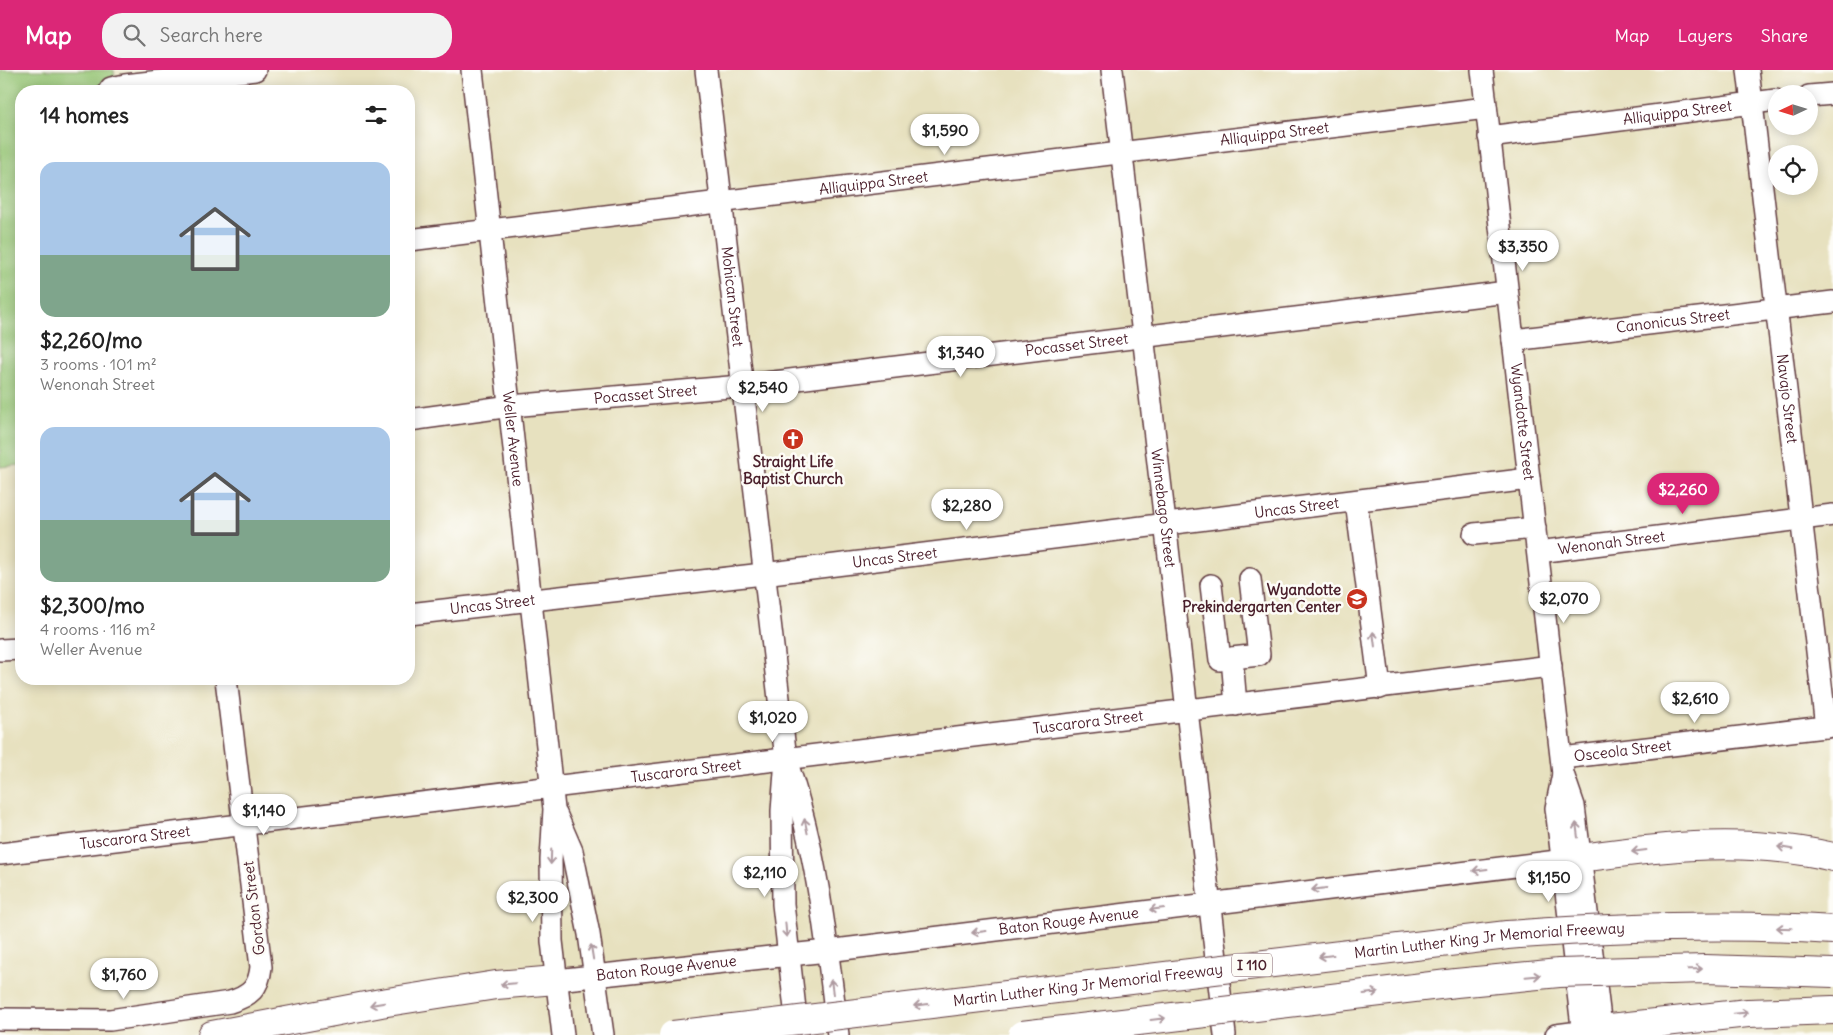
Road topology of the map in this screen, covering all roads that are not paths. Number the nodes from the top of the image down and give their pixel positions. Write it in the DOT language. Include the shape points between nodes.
graph roads {
  1 [pos="255,70"];
  2 [pos="472,70"];
  3 [pos="706,70"];
  4 [pos="1112,70"];
  5 [pos="1482,70"];
  6 [pos="1748,70"];
  7 [pos="140,85"];
  8 [pos="1833,94"];
  9 [pos="1818,95"];
  10 [pos="1768,101"];
  11 [pos="1752,103"];
  12 [pos="1486,108"];
  13 [pos="1490,137"];
  14 [pos="1122,152"];
  15 [pos="721,203"];
  16 [pos="491,230"];
  17 [pos="415,239"];
  18 [pos="1508,292"];
  19 [pos="1833,302"];
  20 [pos="1776,309"];
  21 [pos="1143,337"];
  22 [pos="1513,340"];
  23 [pos="741,386"];
  24 [pos="511,406"];
  25 [pos="415,419"];
  26 [pos="1529,479"];
  27 [pos="1356,501"];
  28 [pos="1833,515"];
  29 [pos="1801,519"];
  30 [pos="1166,525"];
  31 [pos="1535,528"];
  32 [pos="1474,534"];
  33 [pos="1538,552"];
  34 [pos="763,574"];
  35 [pos="1250,578"];
  36 [pos="1211,586"];
  37 [pos="532,600"];
  38 [pos="415,613"];
  39 [pos="15,649"];
  40 [pos="0,650"];
  41 [pos="1232,658"];
  42 [pos="1551,666"];
  43 [pos="227,685"];
  44 [pos="1380,688"];
  45 [pos="1236,706"];
  46 [pos="1187,712"];
  47 [pos="1830,727"];
  48 [pos="786,760"];
  49 [pos="1562,766"];
  50 [pos="552,787"];
  51 [pos="554,809"];
  52 [pos="244,824"];
  53 [pos="0,854"];
  54 [pos="1833,857"];
  55 [pos="1571,859"];
  56 [pos="1210,903"];
  57 [pos="1833,930"];
  58 [pos="826,951"];
  59 [pos="788,955"];
  60 [pos="1833,973"];
  61 [pos="596,976"];
  62 [pos="556,980"];
  63 [pos="1833,1010"];
  64 [pos="0,1020"];
  65 [pos="1675,1020"];
  66 [pos="1592,1033"];
  67 [pos="212,1035"];
  68 [pos="563,1035"];
  69 [pos="603,1035"];
  70 [pos="673,1035"];
  71 [pos="798,1035"];
  72 [pos="838,1035"];
  73 [pos="1022,1035"];
  74 [pos="1225,1035"];
  75 [pos="1556,1035"];
  76 [pos="1651,1035"];
  1 -- 7 [label="street"];
  2 -- 16 [label="street, Weller Avenue"];
  3 -- 15 [label="street, Mohican Street"];
  4 -- 14 [label="street, Winnebago Street"];
  5 -- 12 [label="street, Wyandotte Street"];
  6 -- 11 [label="street, Navajo Street"];
  8 -- 9 [label="street"];
  10 -- 11 [label="street, Alliquippa Street"];
  11 -- 13 [label="street, Alliquippa Street"];
  11 -- 20 [label="street, Navajo Street"];
  12 -- 13 [label="street, Wyandotte Street"];
  12 -- 14 [label="street, Alliquippa Street"];
  13 -- 18 [label="street, Wyandotte Street"];
  14 -- 15 [label="street, Alliquippa Street"];
  14 -- 21 [label="street, Winnebago Street"];
  15 -- 16 [label="street, Alliquippa Street"];
  15 -- 23 [label="street, Mohican Street"];
  16 -- 17 [label="street, Alliquippa Street"];
  16 -- 24 [label="street, Weller Avenue"];
  18 -- 21 [label="street, Pocasset Street"];
  18 -- 22 [label="street, Wyandotte Street"];
  19 -- 20 [label="street, Canonicus Street"];
  20 -- 22 [label="street, Canonicus Street"];
  20 -- 29 [label="street, Navajo Street"];
  21 -- 23 [label="street, Pocasset Street"];
  21 -- 30 [label="street, Winnebago Street"];
  22 -- 26 [label="street, Wyandotte Street"];
  23 -- 24 [label="street, Pocasset Street"];
  23 -- 34 [label="street, Mohican Street"];
  24 -- 25 [label="street, Pocasset Street"];
  24 -- 37 [label="street, Weller Avenue"];
  26 -- 27 [label="street, Uncas Street"];
  26 -- 31 [label="street, Wyandotte Street"];
  27 -- 30 [label="street, Uncas Street"];
  44 -- 27 [label="street, one-way"];
  28 -- 29 [label="street, Wenonah Street"];
  29 -- 33 [label="street, Wenonah Street"];
  29 -- 47 [label="street, Navajo Street"];
  30 -- 34 [label="street, Uncas Street"];
  30 -- 46 [label="street, Winnebago Street"];
  31 -- 32 [label="street"];
  31 -- 33 [label="street, Wyandotte Street"];
  33 -- 42 [label="street, Wyandotte Street"];
  34 -- 37 [label="street, Uncas Street"];
  34 -- 48 [label="street, Mohican Street"];
  35 -- 41 [label="street" via="1259,655"];
  36 -- 41 [label="street" via="1220,660"];
  37 -- 38 [label="street, Uncas Street"];
  37 -- 50 [label="street, Weller Avenue"];
  39 -- 40 [label="street"];
  41 -- 45 [label="street"];
  42 -- 44 [label="street, Tuscarora Street"];
  42 -- 49 [label="street, Wyandotte Street"];
  43 -- 52 [label="street, Gordon Street"];
  44 -- 45 [label="street, Tuscarora Street"];
  45 -- 46 [label="street, Tuscarora Street"];
  46 -- 48 [label="street, Tuscarora Street"];
  46 -- 56 [label="street, Winnebago Street"];
  47 -- 49 [label="street, Osceola Street"];
  48 -- 50 [label="street, Tuscarora Street"];
  58 -- 48 [label="street, Mohican Street, one-way" via="821,905 802,807"];
  48 -- 59 [label="street, Mohican Street, one-way" via="782,876"];
  49 -- 55 [label="street, Wyandotte Street" via="1574,806"];
  50 -- 51 [label="street, Weller Avenue"];
  50 -- 52 [label="street, Tuscarora Street"];
  61 -- 51 [label="street, Weller Avenue, one-way" via="572,852"];
  51 -- 62 [label="street, Weller Avenue, one-way" via="551,860"];
  52 -- 53 [label="street, Tuscarora Street"];
  52 -- 64 [label="street, Gordon Street" via="261,967 256,987 248,995 230,1002 110,1020"];
  54 -- 55 [label="highway, one-way" via="1775,846 1704,844"];
  55 -- 56 [label="street, Baton Rouge Avenue, one-way"];
  55 -- 66 [label="street, Wyandotte Street"];
  56 -- 58 [label="street, Baton Rouge Avenue, one-way"];
  56 -- 74 [label="street, Winnebago Street"];
  57 -- 70 [label="highway, Martin Luther King Jr Memorial Freeway / I 110, one-way, bridge" via="1700,926 1507,935"];
  58 -- 59 [label="street, Baton Rouge Avenue"];
  72 -- 58 [label="street, Mohican Street, one-way"];
  59 -- 61 [label="street, Baton Rouge Avenue"];
  59 -- 71 [label="street, Mohican Street"];
  73 -- 60 [label="highway, one-way, bridge" via="1559,973 1705,969"];
  61 -- 62 [label="street, Baton Rouge Avenue"];
  61 -- 69 [label="street, Weller Avenue"];
  62 -- 67 [label="highway, one-way" via="496,985 381,1003"];
  62 -- 68 [label="street, Weller Avenue"];
  65 -- 63 [label="highway, one-way" via="1768,1011"];
  65 -- 66 [label="highway"];
  65 -- 76 [label="highway"];
  66 -- 75 [label="street"];
}
